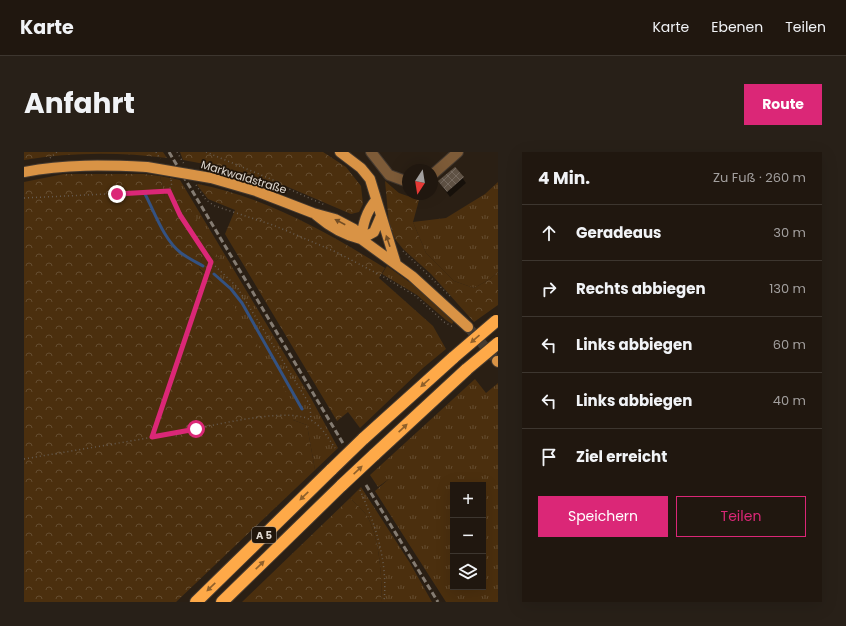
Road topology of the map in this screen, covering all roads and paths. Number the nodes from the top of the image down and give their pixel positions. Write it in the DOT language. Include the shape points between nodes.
graph roads {
  1 [pos="57,152"];
  2 [pos="177,152"];
  3 [pos="206,152"];
  4 [pos="340,152"];
  5 [pos="371,152"];
  6 [pos="458,152"];
  7 [pos="48,159"];
  8 [pos="184,165"];
  9 [pos="438,170"];
  10 [pos="24,172"];
  11 [pos="402,180"];
  12 [pos="195,183"];
  13 [pos="282,186"];
  14 [pos="24,198"];
  15 [pos="376,200"];
  16 [pos="380,218"];
  17 [pos="361,239"];
  18 [pos="399,247"];
  19 [pos="211,262"];
  20 [pos="396,264"];
  21 [pos="453,299"];
  22 [pos="497,320"];
  23 [pos="468,327"];
  24 [pos="457,329"];
  25 [pos="498,343"];
  26 [pos="311,420"];
  27 [pos="152,437"];
  28 [pos="335,448"];
  29 [pos="24,459"];
  30 [pos="360,490"];
  31 [pos="196,602"];
  32 [pos="222,602"];
  33 [pos="384,602"];
  1 -- 7 [label="path"];
  2 -- 8 [label="path"];
  3 -- 13 [label="path" via="278,182"];
  4 -- 15 [label="main road" via="361,168 370,179"];
  5 -- 11 [label="lane" via="389,175"];
  6 -- 9 [label="lane"];
  10 -- 17 [label="main road, Markwaldstraße, bridge" via="106,165 147,167 211,178 335,219 354,229"];
  12 -- 24 [label="path" via="206,200 215,206 273,225 336,252 416,296 444,322"];
  14 -- 19 [label="path" via="169,191 180,215"];
  15 -- 16 [label="main road"];
  15 -- 17 [label="main road" via="369,208"];
  16 -- 17 [label="main road" via="374,232"];
  20 -- 16 [label="main road, one-way"];
  17 -- 20 [label="main road, Markwaldstraße"];
  18 -- 21 [label="path"];
  19 -- 26 [label="path" via="237,287 310,405"];
  19 -- 27 [label="path"];
  20 -- 23 [label="main road, Markwaldstraße"];
  22 -- 31 [label="highway, A 5, one-way, bridge" via="363,439"];
  32 -- 25 [label="highway, A 5, one-way, bridge" via="342,485"];
  26 -- 27 [label="path" via="278,416"];
  26 -- 28 [label="path" via="322,428"];
  27 -- 29 [label="path"];
  30 -- 33 [label="path" via="380,545 384,565"];
}
